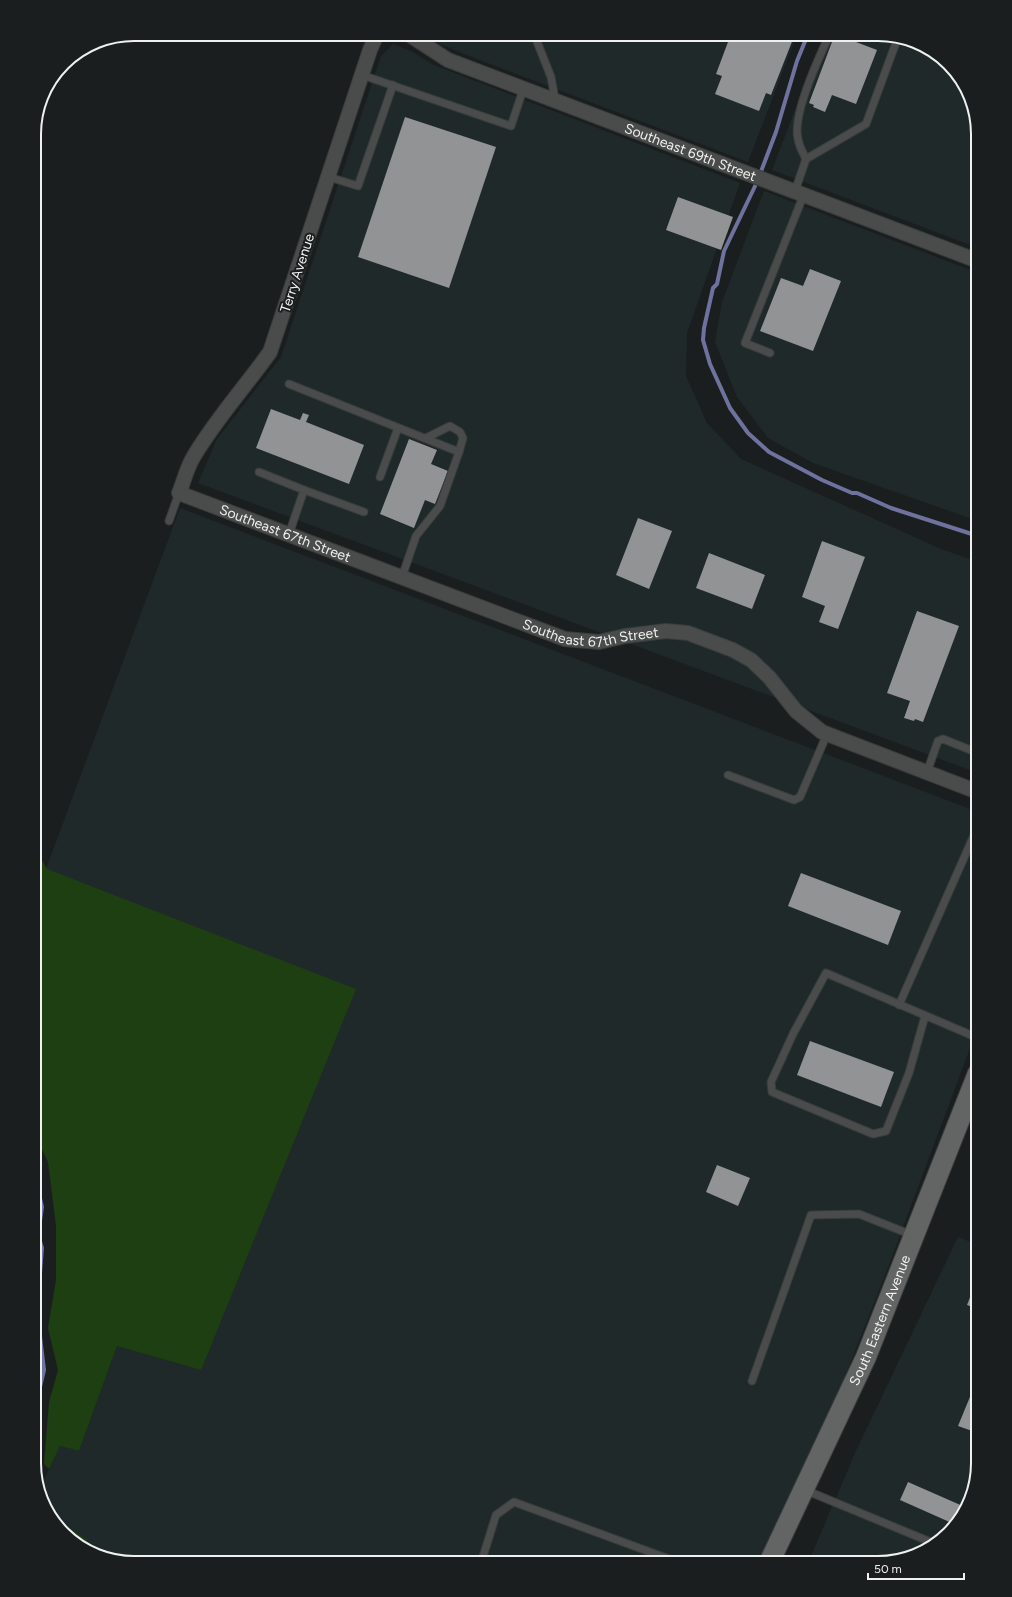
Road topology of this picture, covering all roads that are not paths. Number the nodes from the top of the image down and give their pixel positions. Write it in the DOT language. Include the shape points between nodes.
graph roads {
  1 [pos="374,41"];
  2 [pos="419,41"];
  3 [pos="537,41"];
  4 [pos="827,41"];
  5 [pos="896,43"];
  6 [pos="362,75"];
  7 [pos="393,85"];
  8 [pos="524,87"];
  9 [pos="555,99"];
  10 [pos="806,159"];
  11 [pos="329,177"];
  12 [pos="799,192"];
  13 [pos="971,258"];
  14 [pos="770,353"];
  15 [pos="288,384"];
  16 [pos="398,428"];
  17 [pos="426,438"];
  18 [pos="459,452"];
  19 [pos="259,472"];
  20 [pos="380,477"];
  21 [pos="304,490"];
  22 [pos="179,493"];
  23 [pos="364,512"];
  24 [pos="169,521"];
  25 [pos="288,534"];
  26 [pos="402,577"];
  27 [pos="827,734"];
  28 [pos="971,751"];
  29 [pos="927,772"];
  30 [pos="728,775"];
  31 [pos="971,789"];
  32 [pos="971,842"];
  33 [pos="899,1005"];
  34 [pos="925,1016"];
  35 [pos="971,1035"];
  36 [pos="971,1091"];
  37 [pos="914,1236"];
  38 [pos="752,1381"];
  39 [pos="804,1489"];
  40 [pos="928,1541"];
  41 [pos="483,1556"];
  42 [pos="661,1556"];
  43 [pos="771,1556"];
  1 -- 6 [label="street, Terry Avenue"];
  2 -- 8 [label="street, Southeast 69th Street" via="448,60"];
  3 -- 9 [label="lane" via="551,77"];
  4 -- 10 [label="lane" via="798,119 797,139"];
  5 -- 10 [label="lane" via="866,124"];
  6 -- 7 [label="lane"];
  6 -- 11 [label="street, Terry Avenue"];
  7 -- 8 [label="lane" via="511,126"];
  7 -- 11 [label="lane" via="358,186"];
  8 -- 9 [label="street, Southeast 69th Street"];
  9 -- 12 [label="street, Southeast 69th Street"];
  10 -- 12 [label="lane"];
  11 -- 22 [label="street, Terry Avenue" via="270,352 246,386 216,421 193,457"];
  12 -- 13 [label="street, Southeast 69th Street"];
  12 -- 14 [label="lane" via="745,343"];
  15 -- 16 [label="lane"];
  16 -- 17 [label="lane"];
  16 -- 20 [label="lane"];
  17 -- 18 [label="lane"];
  17 -- 18 [label="lane" via="450,426 460,432 463,438"];
  18 -- 26 [label="lane" via="440,506 416,536"];
  19 -- 21 [label="lane"];
  21 -- 23 [label="lane"];
  21 -- 25 [label="lane"];
  22 -- 24 [label="lane"];
  22 -- 25 [label="street, Southeast 67th Street"];
  25 -- 26 [label="street, Southeast 67th Street"];
  26 -- 27 [label="street, Southeast 67th Street" via="565,638 599,642 666,631 688,633 733,650 751,660 769,677 796,711"];
  27 -- 29 [label="street, Southeast 67th Street"];
  27 -- 30 [label="lane" via="800,797 794,800"];
  28 -- 29 [label="lane" via="943,739 938,741"];
  29 -- 31 [label="street, Southeast 67th Street"];
  32 -- 33 [label="lane"];
  33 -- 34 [label="lane"];
  33 -- 34 [label="lane" via="826,973 771,1082 772,1092 873,1134 886,1131 909,1073"];
  34 -- 35 [label="lane"];
  36 -- 37 [label="main road, South Eastern Avenue"];
  37 -- 38 [label="lane" via="858,1214 812,1214"];
  37 -- 39 [label="main road, South Eastern Avenue" via="866,1357"];
  39 -- 40 [label="lane"];
  39 -- 43 [label="main road, South Eastern Avenue"];
  41 -- 42 [label="lane" via="496,1515 514,1502"];
}
